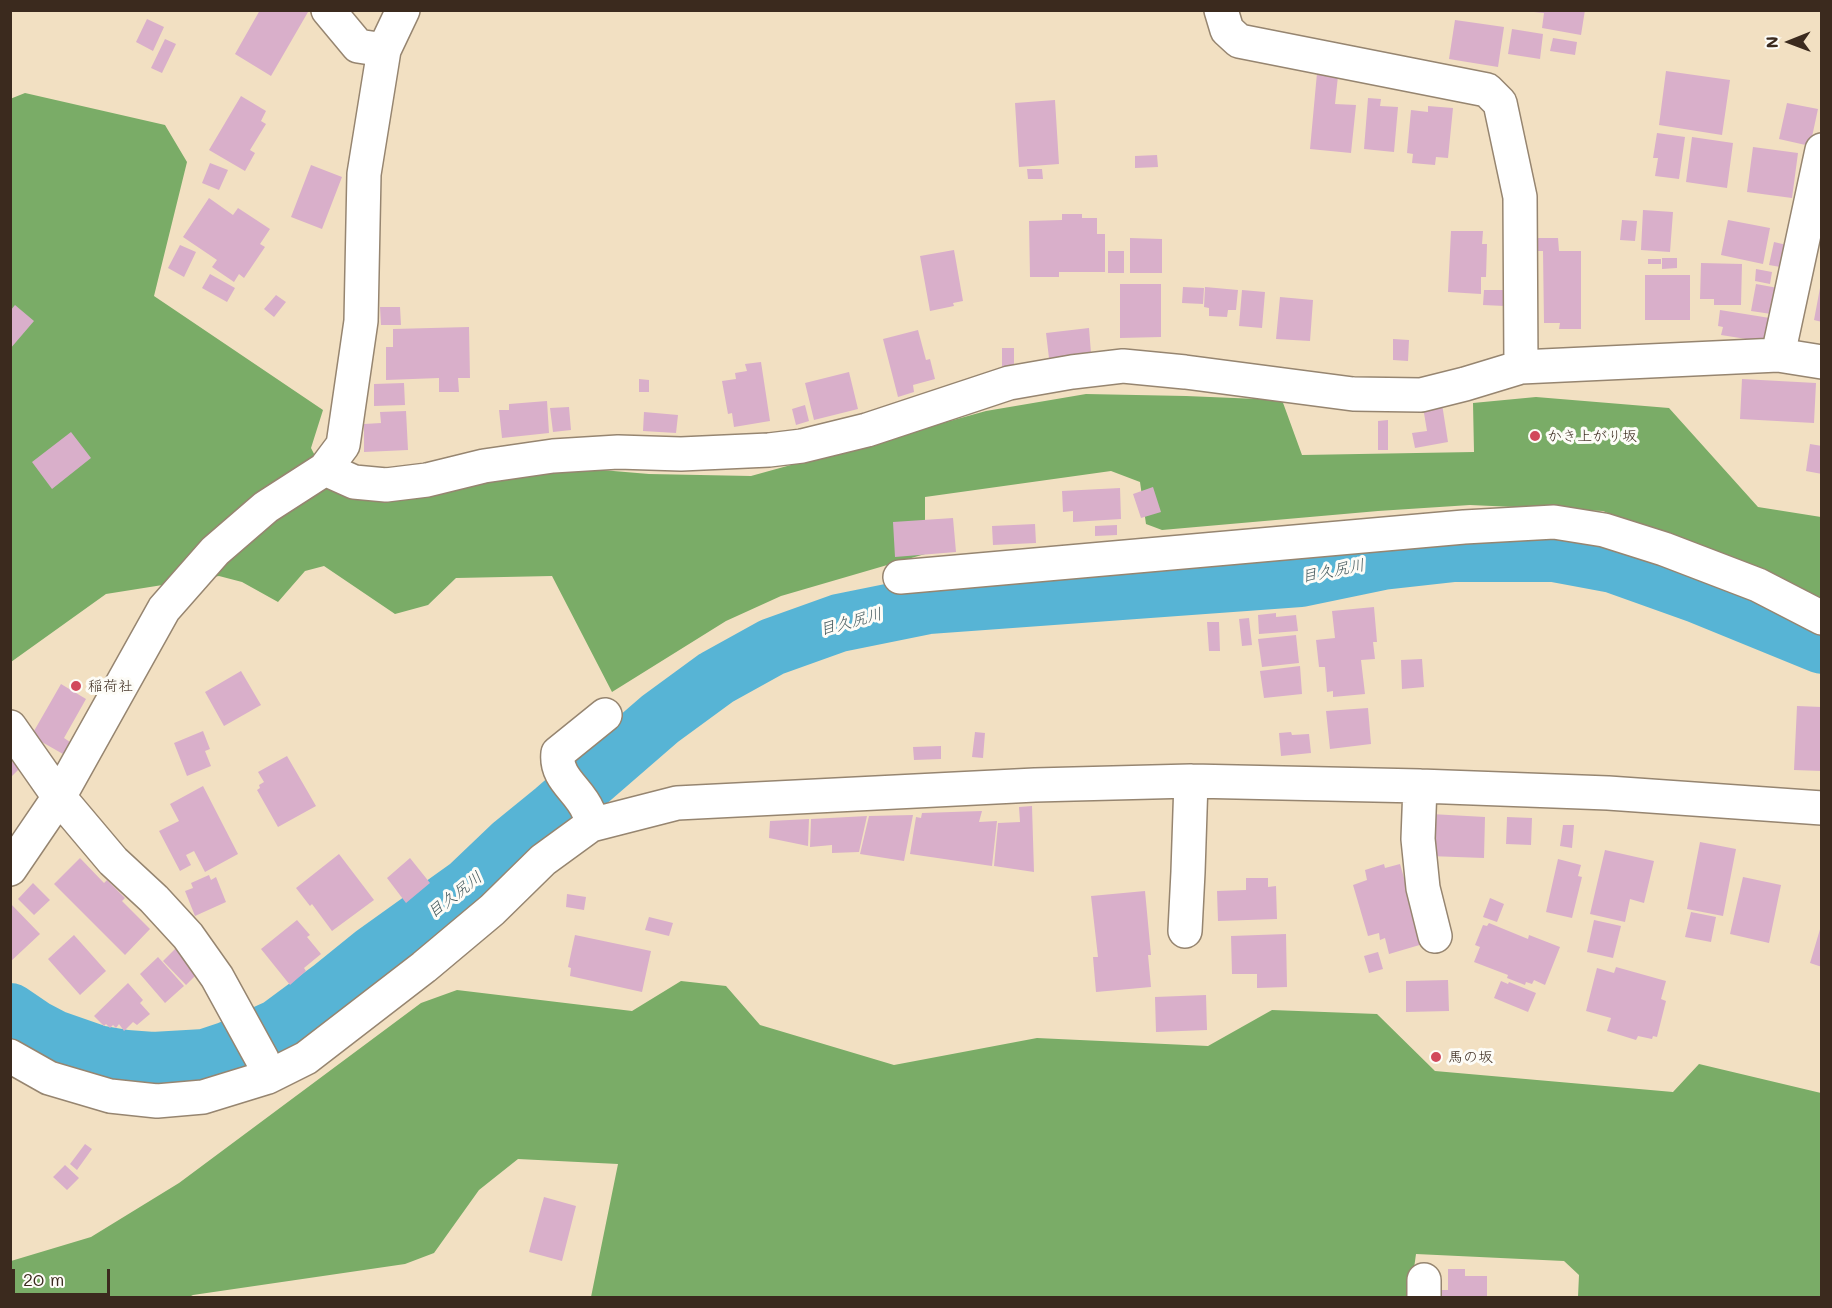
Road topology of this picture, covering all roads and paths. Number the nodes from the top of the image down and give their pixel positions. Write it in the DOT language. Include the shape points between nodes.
graph roads {
  1 [pos="328,10"];
  2 [pos="403,10"];
  3 [pos="1221,10"];
  4 [pos="384,50"];
  5 [pos="1821,150"];
  6 [pos="1778,356"];
  7 [pos="1821,362"];
  8 [pos="1521,367"];
  9 [pos="326,469"];
  10 [pos="900,577"];
  11 [pos="1821,618"];
  12 [pos="605,715"];
  13 [pos="10,727"];
  14 [pos="1191,781"];
  15 [pos="1420,786"];
  16 [pos="59,797"];
  17 [pos="1821,808"];
  18 [pos="590,817"];
  19 [pos="10,869"];
  20 [pos="1185,931"];
  21 [pos="1435,936"];
  22 [pos="10,1056"];
  23 [pos="265,1068"];
  1 -- 4 [label="street" via="358,46"];
  2 -- 4 [label="street"];
  3 -- 8 [label="street" via="1227,30 1239,41 1487,90 1500,103 1520,197"];
  4 -- 9 [label="street" via="364,174 362,321 343,445"];
  5 -- 6 [label="street"];
  6 -- 7 [label="street"];
  6 -- 8 [label="street"];
  8 -- 9 [label="street" via="1421,395 1353,394 1123,366 1009,383 867,430 802,446 681,454 554,456 386,485 354,482"];
  9 -- 16 [label="street" via="266,507 215,551 164,609"];
  10 -- 11 [label="street" via="1554,522 1604,530 1664,549 1758,585"];
  12 -- 18 [label="street" via="558,753 557,764"];
  13 -- 16 [label="street"];
  14 -- 15 [label="street"];
  14 -- 18 [label="street" via="1023,785 677,803"];
  14 -- 20 [label="street"];
  15 -- 17 [label="street" via="1608,793"];
  15 -- 21 [label="street" via="1418,839"];
  16 -- 19 [label="street"];
  16 -- 23 [label="street" via="113,861 189,936 217,976"];
  18 -- 23 [label="street" via="492,910 424,967 306,1058"];
  22 -- 23 [label="street" via="49,1078 110,1096 157,1101 203,1097"];
}
